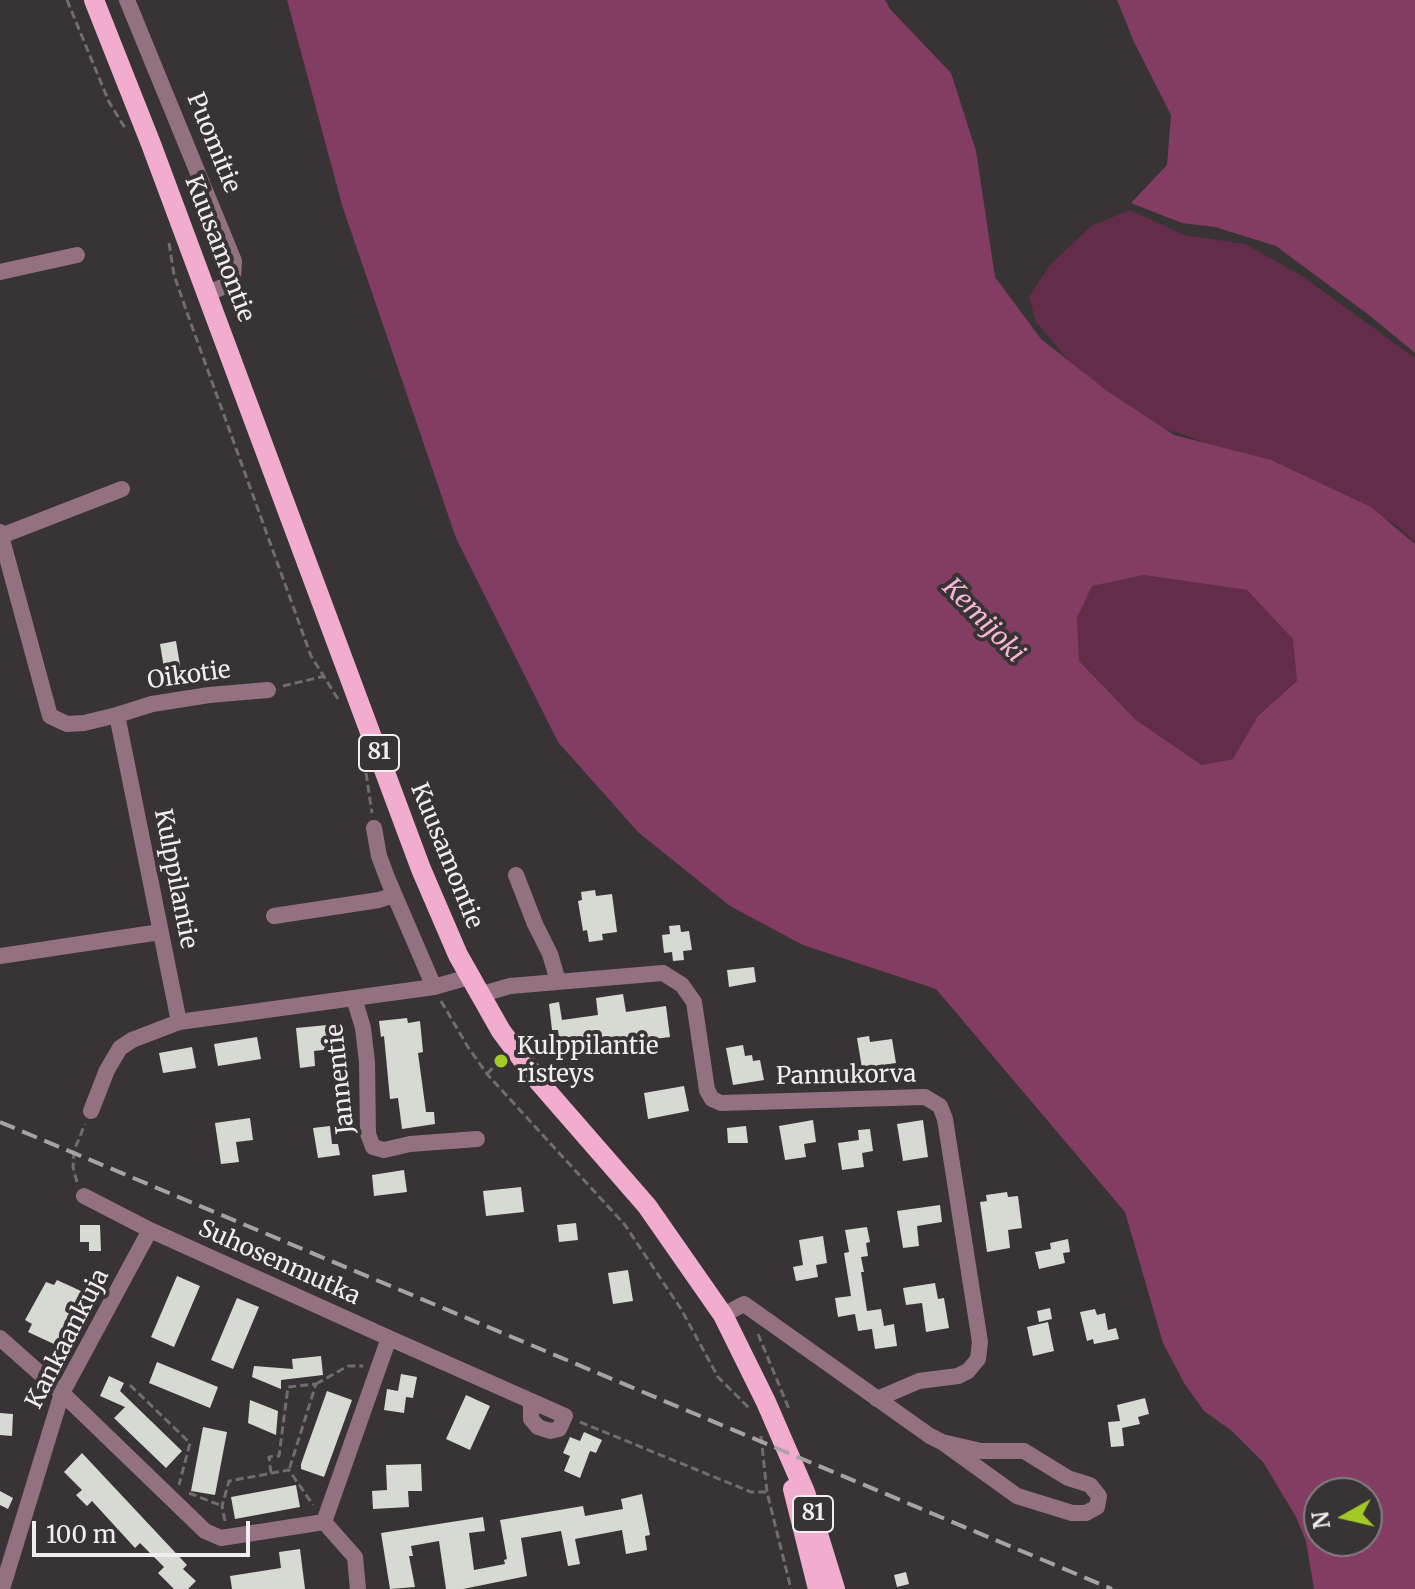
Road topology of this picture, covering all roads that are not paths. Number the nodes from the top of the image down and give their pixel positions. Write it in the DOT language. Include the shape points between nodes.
graph roads {
  1 [pos="94,0"];
  2 [pos="127,0"];
  3 [pos="77,255"];
  4 [pos="0,272"];
  5 [pos="208,293"];
  6 [pos="122,489"];
  7 [pos="0,534"];
  8 [pos="6,582"];
  9 [pos="268,690"];
  10 [pos="117,715"];
  11 [pos="374,828"];
  12 [pos="516,875"];
  13 [pos="394,895"];
  14 [pos="274,916"];
  15 [pos="160,932"];
  16 [pos="0,956"];
  17 [pos="469,977"];
  18 [pos="558,981"];
  19 [pos="434,987"];
  20 [pos="479,995"];
  21 [pos="354,998"];
  22 [pos="179,1022"];
  23 [pos="91,1111"];
  24 [pos="477,1139"];
  25 [pos="84,1196"];
  26 [pos="150,1230"];
  27 [pos="723,1315"];
  28 [pos="0,1338"];
  29 [pos="389,1338"];
  30 [pos="62,1393"];
  31 [pos="877,1399"];
  32 [pos="565,1416"];
  33 [pos="783,1442"];
  34 [pos="942,1442"];
  35 [pos="324,1522"];
  36 [pos="2,1589"];
  37 [pos="358,1589"];
  38 [pos="818,1589"];
  39 [pos="835,1589"];
  1 -- 5 [label="main road, Kuusamontie / 81"];
  2 -- 5 [label="street, Puomitie" via="234,261 233,278"];
  3 -- 4 [label="street"];
  5 -- 17 [label="main road, Kuusamontie / 81" via="425,879"];
  6 -- 7 [label="street"];
  7 -- 8 [label="street"];
  8 -- 10 [label="street" via="50,716 67,724"];
  9 -- 10 [label="street, Oikotie" via="167,702"];
  10 -- 15 [label="street, Kulppilantie"];
  11 -- 13 [label="street"];
  12 -- 18 [label="street"];
  13 -- 14 [label="street"];
  13 -- 19 [label="street"];
  15 -- 16 [label="street"];
  15 -- 22 [label="street, Kulppilantie"];
  17 -- 19 [label="street"];
  17 -- 20 [label="main road, Kuusamontie / 81"];
  18 -- 20 [label="street, Pannukorva"];
  18 -- 31 [label="street, Pannukorva" via="663,973 682,985 694,1002 707,1090 721,1103 925,1097 940,1106 980,1342 978,1359 958,1376 919,1381"];
  19 -- 21 [label="street"];
  20 -- 27 [label="main road, Kuusamontie / 81" via="539,1082 647,1206"];
  21 -- 22 [label="street"];
  21 -- 24 [label="street, Jannentie" via="363,1028 373,1147"];
  22 -- 23 [label="street" via="120,1048"];
  25 -- 26 [label="street"];
  26 -- 29 [label="street, Suhosenmutka"];
  26 -- 30 [label="street, Kankaankuja"];
  27 -- 31 [label="street" via="744,1304"];
  27 -- 33 [label="main road, Kuusamontie / 81"];
  28 -- 30 [label="street"];
  29 -- 32 [label="street, Suhosenmutka"];
  29 -- 35 [label="street"];
  30 -- 35 [label="street" via="205,1531 221,1538"];
  30 -- 36 [label="street, Kankaankuja"];
  31 -- 34 [label="street"];
  33 -- 38 [label="main road, Kuusamontie / 81"];
  33 -- 39 [label="main road, Kuusamontie / 81" via="818,1526"];
  34 -- 34 [label="street" via="981,1451 1024,1451 1090,1485 1099,1496 1097,1507 1072,1513 1017,1496"];
  35 -- 37 [label="street" via="355,1557"];
}
